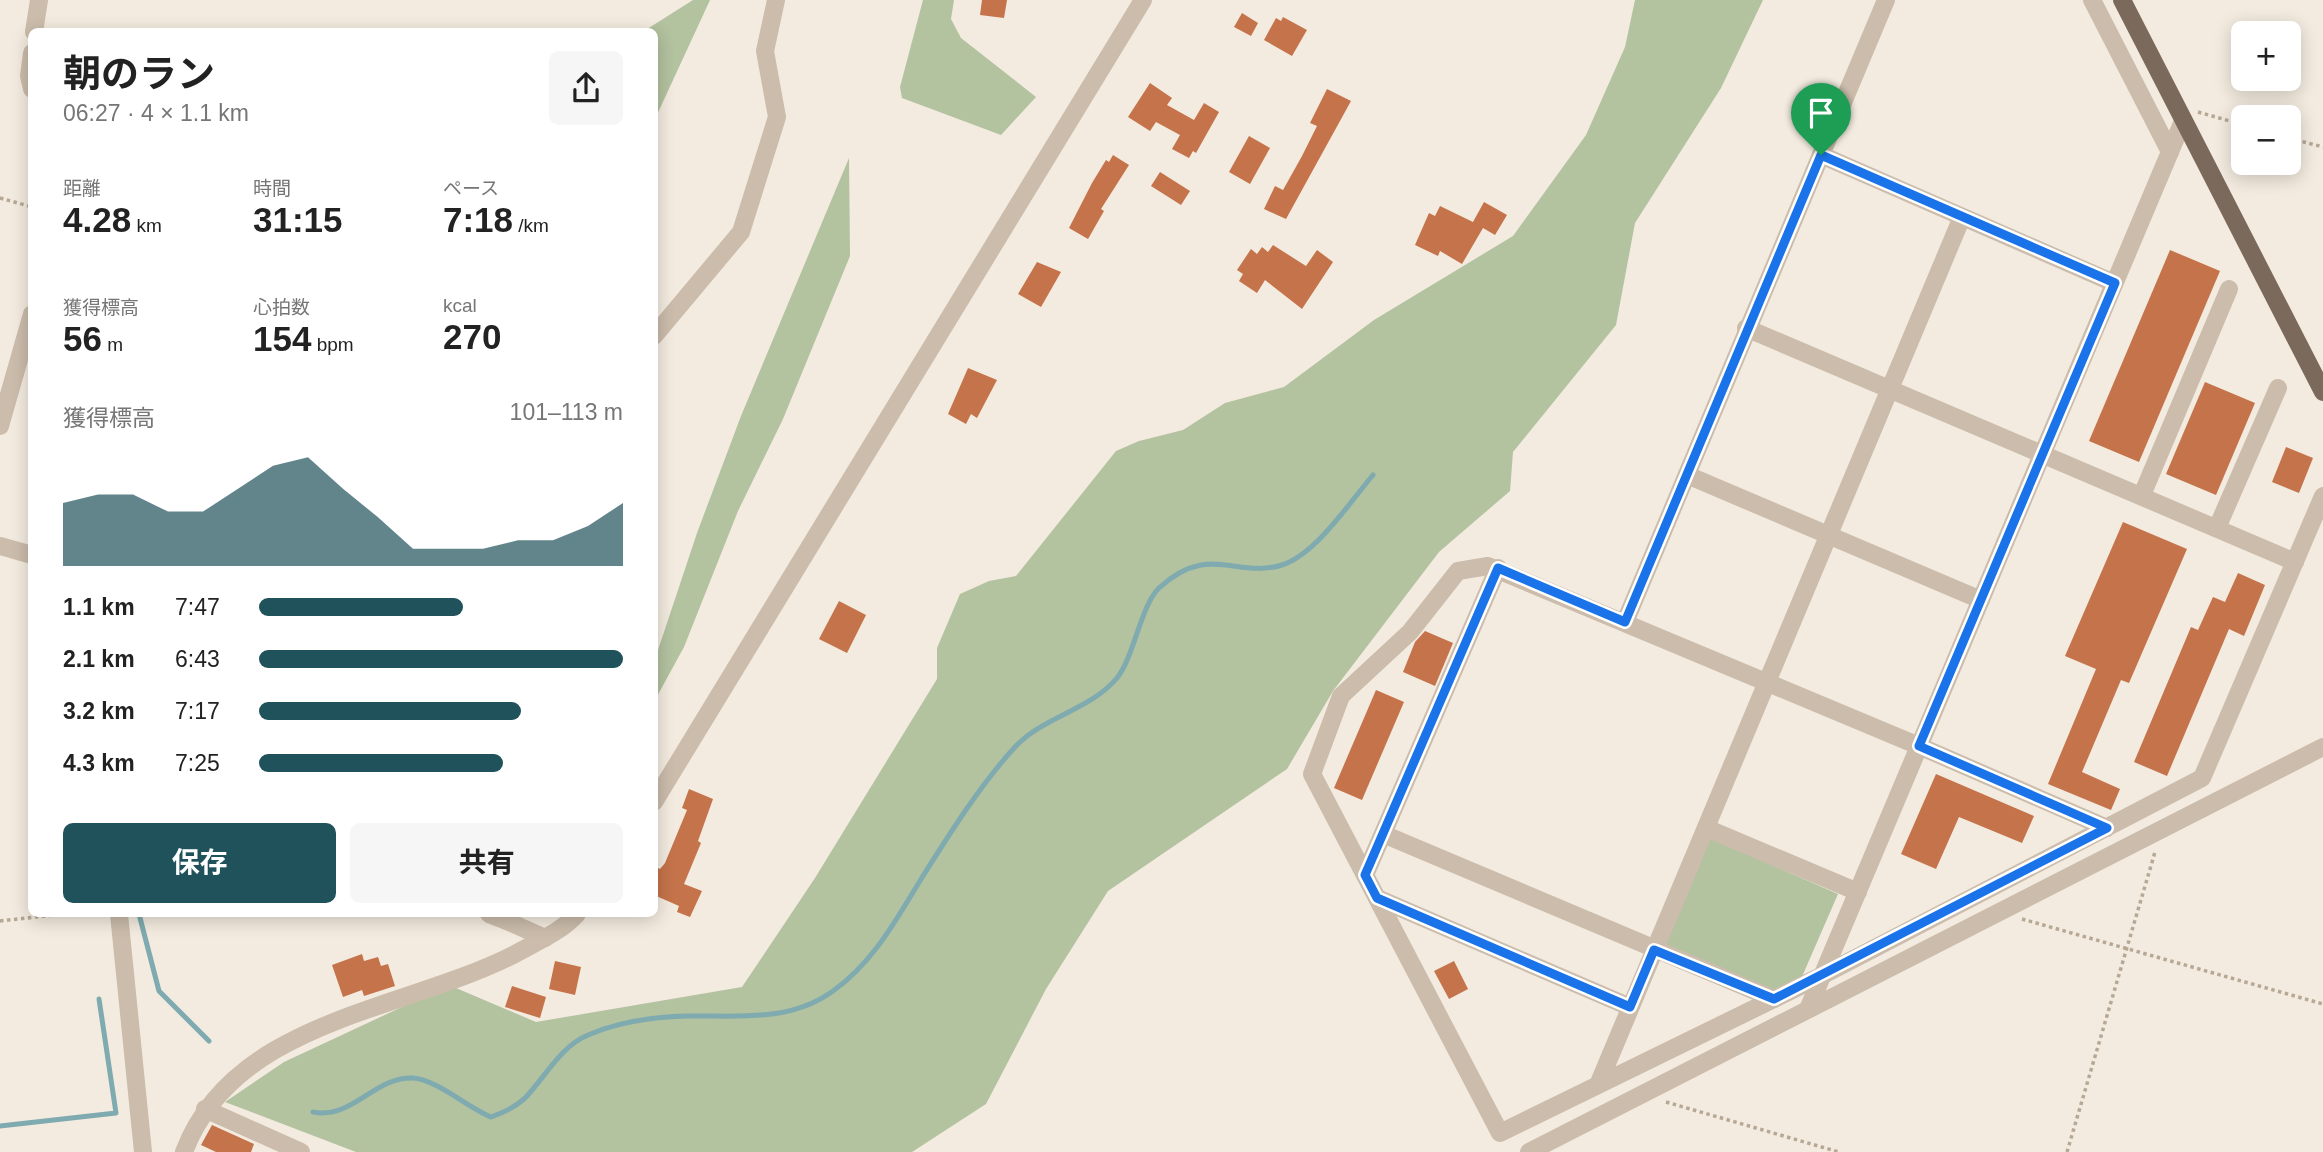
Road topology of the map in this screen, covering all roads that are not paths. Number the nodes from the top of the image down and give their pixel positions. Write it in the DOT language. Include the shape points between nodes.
graph roads {
  1 [pos="39,0"];
  2 [pos="776,0"];
  3 [pos="1143,0"];
  4 [pos="1886,0"];
  5 [pos="2092,0"];
  6 [pos="2122,0"];
  7 [pos="35,28"];
  8 [pos="2180,113"];
  9 [pos="2170,152"];
  10 [pos="1821,155"];
  11 [pos="1962,216"];
  12 [pos="2115,283"];
  13 [pos="2228,289"];
  14 [pos="28,328"];
  15 [pos="1746,328"];
  16 [pos="658,331"];
  17 [pos="1890,388"];
  18 [pos="2278,388"];
  19 [pos="2323,392"];
  20 [pos="0,426"];
  21 [pos="2043,452"];
  22 [pos="1686,475"];
  23 [pos="2142,495"];
  24 [pos="2323,496"];
  25 [pos="2217,528"];
  26 [pos="1828,536"];
  27 [pos="0,546"];
  28 [pos="28,554"];
  29 [pos="2295,562"];
  30 [pos="1498,568"];
  31 [pos="1981,600"];
  32 [pos="1625,622"];
  33 [pos="1767,681"];
  34 [pos="1919,746"];
  35 [pos="2323,747"];
  36 [pos="658,795"];
  37 [pos="1706,828"];
  38 [pos="2107,828"];
  39 [pos="1383,834"];
  40 [pos="1365,875"];
  41 [pos="1858,892"];
  42 [pos="1377,898"];
  43 [pos="119,917"];
  44 [pos="507,917"];
  45 [pos="573,917"];
  46 [pos="545,938"];
  47 [pos="1654,950"];
  48 [pos="1823,975"];
  49 [pos="1774,999"];
  50 [pos="1630,1007"];
  51 [pos="1809,1007"];
  52 [pos="1598,1085"];
  53 [pos="205,1109"];
  54 [pos="143,1152"];
  55 [pos="184,1152"];
  56 [pos="301,1152"];
  57 [pos="1529,1152"];
  1 -- 7 [label="street"];
  2 -- 16 [label="street" via="765,51 777,117 741,232"];
  3 -- 36 [label="street"];
  4 -- 10 [label="street"];
  5 -- 9 [label="street"];
  6 -- 8 [label="main road"];
  8 -- 9 [label="street"];
  8 -- 19 [label="main road"];
  9 -- 12 [label="street"];
  10 -- 11 [label="street"];
  10 -- 15 [label="street"];
  11 -- 12 [label="street"];
  11 -- 17 [label="street"];
  12 -- 21 [label="street"];
  13 -- 23 [label="street"];
  14 -- 20 [label="street"];
  15 -- 17 [label="street"];
  15 -- 22 [label="street"];
  17 -- 21 [label="street"];
  17 -- 26 [label="street"];
  18 -- 25 [label="street"];
  21 -- 23 [label="street"];
  21 -- 31 [label="street"];
  22 -- 26 [label="street"];
  22 -- 32 [label="street"];
  23 -- 25 [label="street"];
  24 -- 29 [label="street"];
  25 -- 29 [label="street"];
  26 -- 31 [label="street"];
  26 -- 33 [label="street"];
  27 -- 28 [label="street"];
  29 -- 38 [label="street" via="2202,779"];
  30 -- 32 [label="street"];
  30 -- 39 [label="street"];
  30 -- 40 [label="street" via="1473,566 1458,571 1410,632 1341,696 1312,774"];
  31 -- 34 [label="street"];
  32 -- 33 [label="street"];
  33 -- 34 [label="street"];
  33 -- 37 [label="street"];
  34 -- 38 [label="street"];
  34 -- 41 [label="street"];
  35 -- 51 [label="street"];
  37 -- 41 [label="street"];
  37 -- 47 [label="street"];
  38 -- 48 [label="street"];
  39 -- 40 [label="street"];
  39 -- 47 [label="street"];
  40 -- 42 [label="street"];
  41 -- 48 [label="street"];
  42 -- 50 [label="street"];
  42 -- 52 [label="street" via="1500,1132"];
  43 -- 54 [label="street"];
  44 -- 46 [label="street"];
  45 -- 46 [label="street"];
  46 -- 53 [label="street" via="485,969 292,1038 252,1063"];
  47 -- 49 [label="street"];
  47 -- 50 [label="street"];
  48 -- 49 [label="street"];
  48 -- 51 [label="street"];
  49 -- 52 [label="street"];
  50 -- 52 [label="street"];
  51 -- 57 [label="street"];
  53 -- 55 [label="street"];
  53 -- 56 [label="street"];
}
